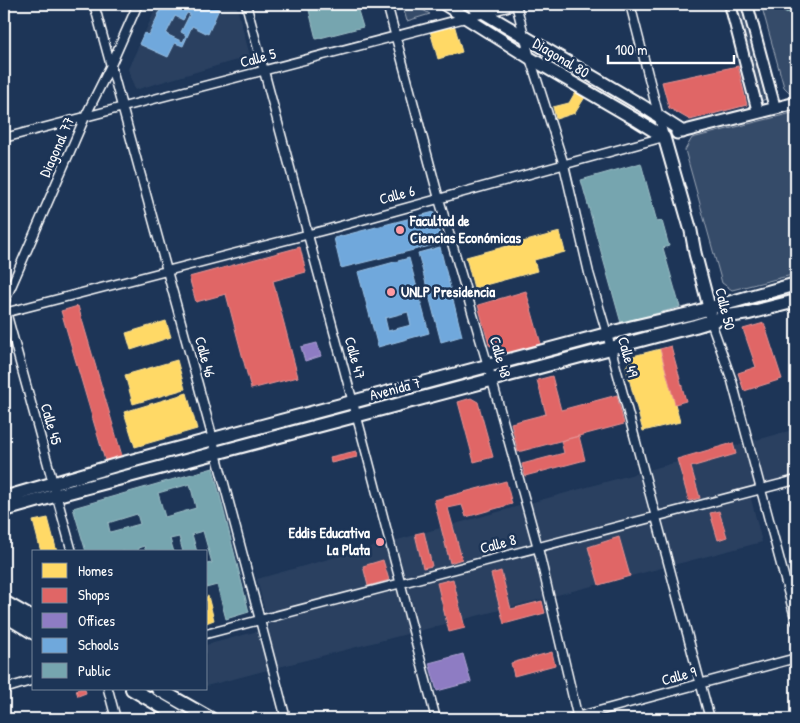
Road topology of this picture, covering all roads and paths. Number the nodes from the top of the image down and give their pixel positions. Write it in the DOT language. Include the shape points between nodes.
graph roads {
  1 [pos="94,4"];
  2 [pos="138,4"];
  3 [pos="246,4"];
  4 [pos="387,4"];
  5 [pos="444,4"];
  6 [pos="469,4"];
  7 [pos="517,4"];
  8 [pos="630,4"];
  9 [pos="730,4"];
  10 [pos="747,4"];
  11 [pos="485,13"];
  12 [pos="466,17"];
  13 [pos="395,36"];
  14 [pos="524,36"];
  15 [pos="530,58"];
  16 [pos="111,65"];
  17 [pos="264,70"];
  18 [pos="796,103"];
  19 [pos="123,107"];
  20 [pos="775,108"];
  21 [pos="758,112"];
  22 [pos="659,116"];
  23 [pos="85,117"];
  24 [pos="683,132"];
  25 [pos="664,137"];
  26 [pos="4,138"];
  27 [pos="564,165"];
  28 [pos="439,199"];
  29 [pos="308,235"];
  30 [pos="168,271"];
  31 [pos="796,284"];
  32 [pos="796,301"];
  33 [pos="4,303"];
  34 [pos="709,308"];
  35 [pos="5,313"];
  36 [pos="711,322"];
  37 [pos="608,334"];
  38 [pos="611,348"];
  39 [pos="488,366"];
  40 [pos="492,380"];
  41 [pos="352,402"];
  42 [pos="356,416"];
  43 [pos="213,439"];
  44 [pos="216,453"];
  45 [pos="796,480"];
  46 [pos="55,489"];
  47 [pos="761,489"];
  48 [pos="4,496"];
  49 [pos="4,513"];
  50 [pos="656,516"];
  51 [pos="538,548"];
  52 [pos="71,550"];
  53 [pos="400,584"];
  54 [pos="4,602"];
  55 [pos="4,615"];
  56 [pos="32,618"];
  57 [pos="260,620"];
  58 [pos="796,621"];
  59 [pos="32,632"];
  60 [pos="208,633"];
  61 [pos="796,658"];
  62 [pos="32,681"];
  63 [pos="700,684"];
  64 [pos="4,689"];
  65 [pos="108,690"];
  66 [pos="134,690"];
  67 [pos="160,690"];
  68 [pos="578,718"];
  69 [pos="116,719"];
  70 [pos="183,719"];
  71 [pos="211,719"];
  72 [pos="286,719"];
  73 [pos="436,719"];
  74 [pos="569,719"];
  75 [pos="710,719"];
  1 -- 16 [label="street, Calle 46"];
  2 -- 16 [label="street, Diagonal 77"];
  3 -- 17 [label="street, Calle 47"];
  4 -- 13 [label="street, Calle 48"];
  5 -- 12 [label="main road, Diagonal 80"];
  6 -- 11 [label="main road, Diagonal 80"];
  7 -- 11 [label="street, Calle 5"];
  7 -- 14 [label="street, Calle 49"];
  8 -- 22 [label="street, Calle 50"];
  9 -- 21 [label="street"];
  10 -- 20 [label="street"];
  11 -- 12 [label="street, Calle 5"];
  11 -- 14 [label="main road, Diagonal 80"];
  12 -- 13 [label="street, Calle 5"];
  12 -- 15 [label="main road, Diagonal 80"];
  13 -- 17 [label="street, Calle 5"];
  13 -- 28 [label="street, Calle 48"];
  14 -- 15 [label="street, Calle 49"];
  14 -- 22 [label="main road, Diagonal 80"];
  15 -- 25 [label="main road, Diagonal 80"];
  15 -- 27 [label="street, Calle 49"];
  16 -- 19 [label="street, Calle 46"];
  16 -- 23 [label="street, Diagonal 77"];
  17 -- 19 [label="street, Calle 5"];
  17 -- 29 [label="street, Calle 47"];
  18 -- 20 [label="main road, Calle 6"];
  19 -- 23 [label="street, Calle 5"];
  19 -- 30 [label="street, Calle 46"];
  20 -- 21 [label="main road, Calle 6"];
  21 -- 24 [label="main road, Calle 6"];
  22 -- 24 [label="main road, Diagonal 80"];
  22 -- 25 [label="street, Calle 50"];
  23 -- 26 [label="street, Calle 5"];
  23 -- 33 [label="street, Diagonal 77"];
  24 -- 25 [label="main road, Calle 6"];
  25 -- 27 [label="street, Calle 6"];
  25 -- 34 [label="main road, Calle 50"];
  27 -- 28 [label="street, Calle 6"];
  27 -- 37 [label="street, Calle 49" via="589,273"];
  28 -- 29 [label="street, Calle 6"];
  28 -- 39 [label="street, Calle 48"];
  29 -- 30 [label="street, Calle 6"];
  29 -- 41 [label="street, Calle 47"];
  30 -- 35 [label="street, Calle 6"];
  30 -- 43 [label="street, Calle 46"];
  31 -- 34 [label="main road, Avenida 7"];
  32 -- 36 [label="main road, Avenida 7"];
  33 -- 35 [label="street, Calle 45"];
  34 -- 36 [label="main road, Calle 50"];
  34 -- 37 [label="main road, Avenida 7"];
  35 -- 46 [label="street, Calle 45"];
  36 -- 38 [label="main road, Avenida 7"];
  36 -- 47 [label="street, Calle 50" via="732,381"];
  37 -- 38 [label="street, Calle 49"];
  37 -- 39 [label="main road, Avenida 7"];
  38 -- 40 [label="main road, Avenida 7"];
  38 -- 50 [label="street, Calle 49"];
  39 -- 40 [label="street, Calle 48"];
  39 -- 41 [label="main road, Avenida 7"];
  40 -- 42 [label="main road, Avenida 7"];
  40 -- 51 [label="street, Calle 48"];
  41 -- 42 [label="street, Calle 47"];
  41 -- 43 [label="main road, Avenida 7"];
  42 -- 44 [label="main road, Avenida 7"];
  42 -- 53 [label="street, Calle 47"];
  43 -- 44 [label="street, Calle 46"];
  43 -- 46 [label="main road, Avenida 7" via="116,465"];
  44 -- 46 [label="main road, Avenida 7"];
  44 -- 57 [label="street, Calle 46"];
  45 -- 47 [label="street, Calle 8"];
  46 -- 48 [label="main road, Avenida 7"];
  46 -- 49 [label="main road, Avenida 7"];
  46 -- 52 [label="street, Calle 45"];
  47 -- 50 [label="street, Calle 8"];
  47 -- 58 [label="street, Calle 50"];
  50 -- 51 [label="street, Calle 8"];
  50 -- 63 [label="street, Calle 49"];
  51 -- 53 [label="street, Calle 8"];
  51 -- 68 [label="street, Calle 48"];
  53 -- 57 [label="street, Calle 8"];
  53 -- 73 [label="street, Calle 47"];
  54 -- 56 [label="main road"];
  55 -- 59 [label="main road"];
  57 -- 60 [label="street, Calle 8"];
  57 -- 72 [label="street, Calle 46"];
  61 -- 63 [label="street, Calle 9"];
  62 -- 64 [label="street"];
  63 -- 68 [label="street, Calle 9"];
  63 -- 75 [label="street, Calle 49"];
  65 -- 69 [label="street"];
  66 -- 70 [label="main road"];
  67 -- 71 [label="main road"];
  68 -- 74 [label="street, Calle 9"];
}
